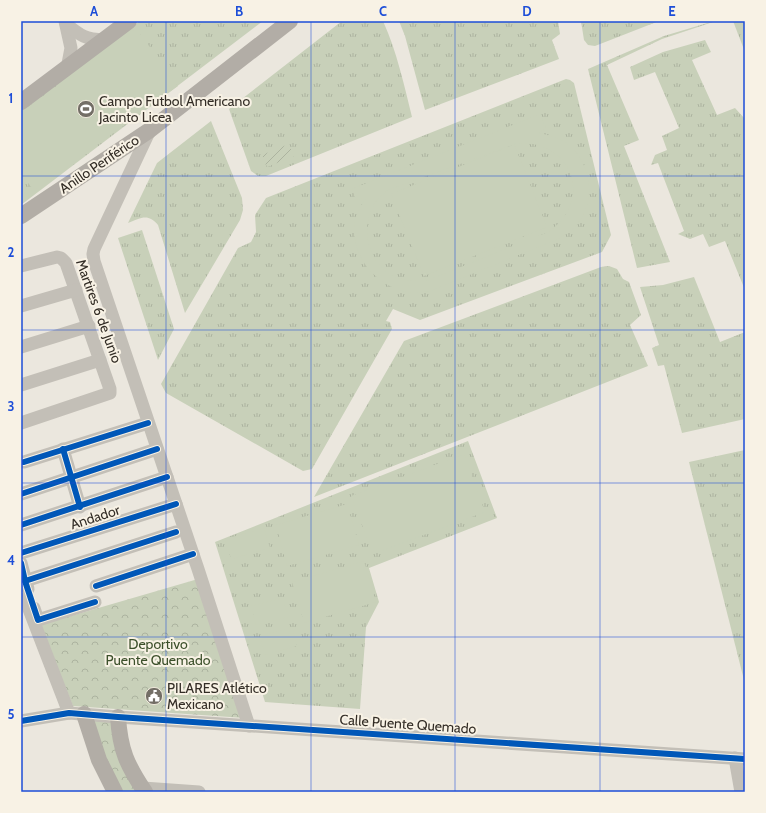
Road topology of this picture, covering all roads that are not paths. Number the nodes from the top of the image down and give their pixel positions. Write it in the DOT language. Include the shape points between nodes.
graph roads {
  1 [pos="129,21"];
  2 [pos="290,21"];
  3 [pos="66,22"];
  4 [pos="104,40"];
  5 [pos="67,69"];
  6 [pos="21,102"];
  7 [pos="150,130"];
  8 [pos="21,216"];
  9 [pos="21,266"];
  10 [pos="76,290"];
  11 [pos="21,306"];
  12 [pos="88,326"];
  13 [pos="21,347"];
  14 [pos="100,360"];
  15 [pos="21,385"];
  16 [pos="21,422"];
  17 [pos="148,423"];
  18 [pos="62,449"];
  19 [pos="157,449"];
  20 [pos="24,462"];
  21 [pos="71,477"];
  22 [pos="167,478"];
  23 [pos="21,494"];
  24 [pos="176,504"];
  25 [pos="80,506"];
  26 [pos="21,525"];
  27 [pos="176,532"];
  28 [pos="21,553"];
  29 [pos="193,554"];
  30 [pos="21,563"];
  31 [pos="25,581"];
  32 [pos="96,586"];
  33 [pos="25,598"];
  34 [pos="95,602"];
  35 [pos="77,713"];
  36 [pos="118,717"];
  37 [pos="21,721"];
  38 [pos="249,726"];
  39 [pos="740,759"];
  40 [pos="144,790"];
  41 [pos="115,792"];
  42 [pos="199,792"];
  43 [pos="741,792"];
  1 -- 4 [label="main road"];
  2 -- 7 [label="main road, Anillo Periférico"];
  3 -- 4 [label="street" via="84,37"];
  3 -- 5 [label="street" via="71,48"];
  4 -- 5 [label="main road"];
  5 -- 6 [label="main road"];
  7 -- 8 [label="main road, Anillo Periférico"];
  7 -- 17 [label="street" via="93,254"];
  9 -- 10 [label="street, Martires 6 de Junio" via="61,258 66,263"];
  10 -- 11 [label="street"];
  10 -- 12 [label="street, Martires 6 de Junio"];
  12 -- 13 [label="street"];
  12 -- 14 [label="street, Martires 6 de Junio"];
  14 -- 15 [label="street"];
  14 -- 16 [label="street, Martires 6 de Junio" via="110,393"];
  17 -- 18 [label="street"];
  17 -- 19 [label="street"];
  18 -- 20 [label="street"];
  18 -- 21 [label="street, Andador"];
  19 -- 21 [label="street"];
  19 -- 22 [label="street"];
  21 -- 23 [label="street"];
  21 -- 25 [label="street, Andador"];
  22 -- 24 [label="street"];
  22 -- 25 [label="street, Andador"];
  24 -- 28 [label="street, Andador"];
  24 -- 29 [label="street"];
  25 -- 26 [label="street, Andador"];
  27 -- 31 [label="street"];
  29 -- 32 [label="street"];
  29 -- 38 [label="street"];
  30 -- 31 [label="street"];
  31 -- 33 [label="street"];
  33 -- 34 [label="street" via="38,620"];
  33 -- 35 [label="street"];
  35 -- 36 [label="street, Calle Puente Quemado"];
  35 -- 37 [label="street, Calle Puente Quemado"];
  35 -- 41 [label="main road"];
  36 -- 38 [label="street, Calle Puente Quemado"];
  36 -- 40 [label="main road" via="123,752"];
  38 -- 39 [label="street, Calle Puente Quemado"];
  39 -- 43 [label="street"];
  40 -- 42 [label="street"];
}
